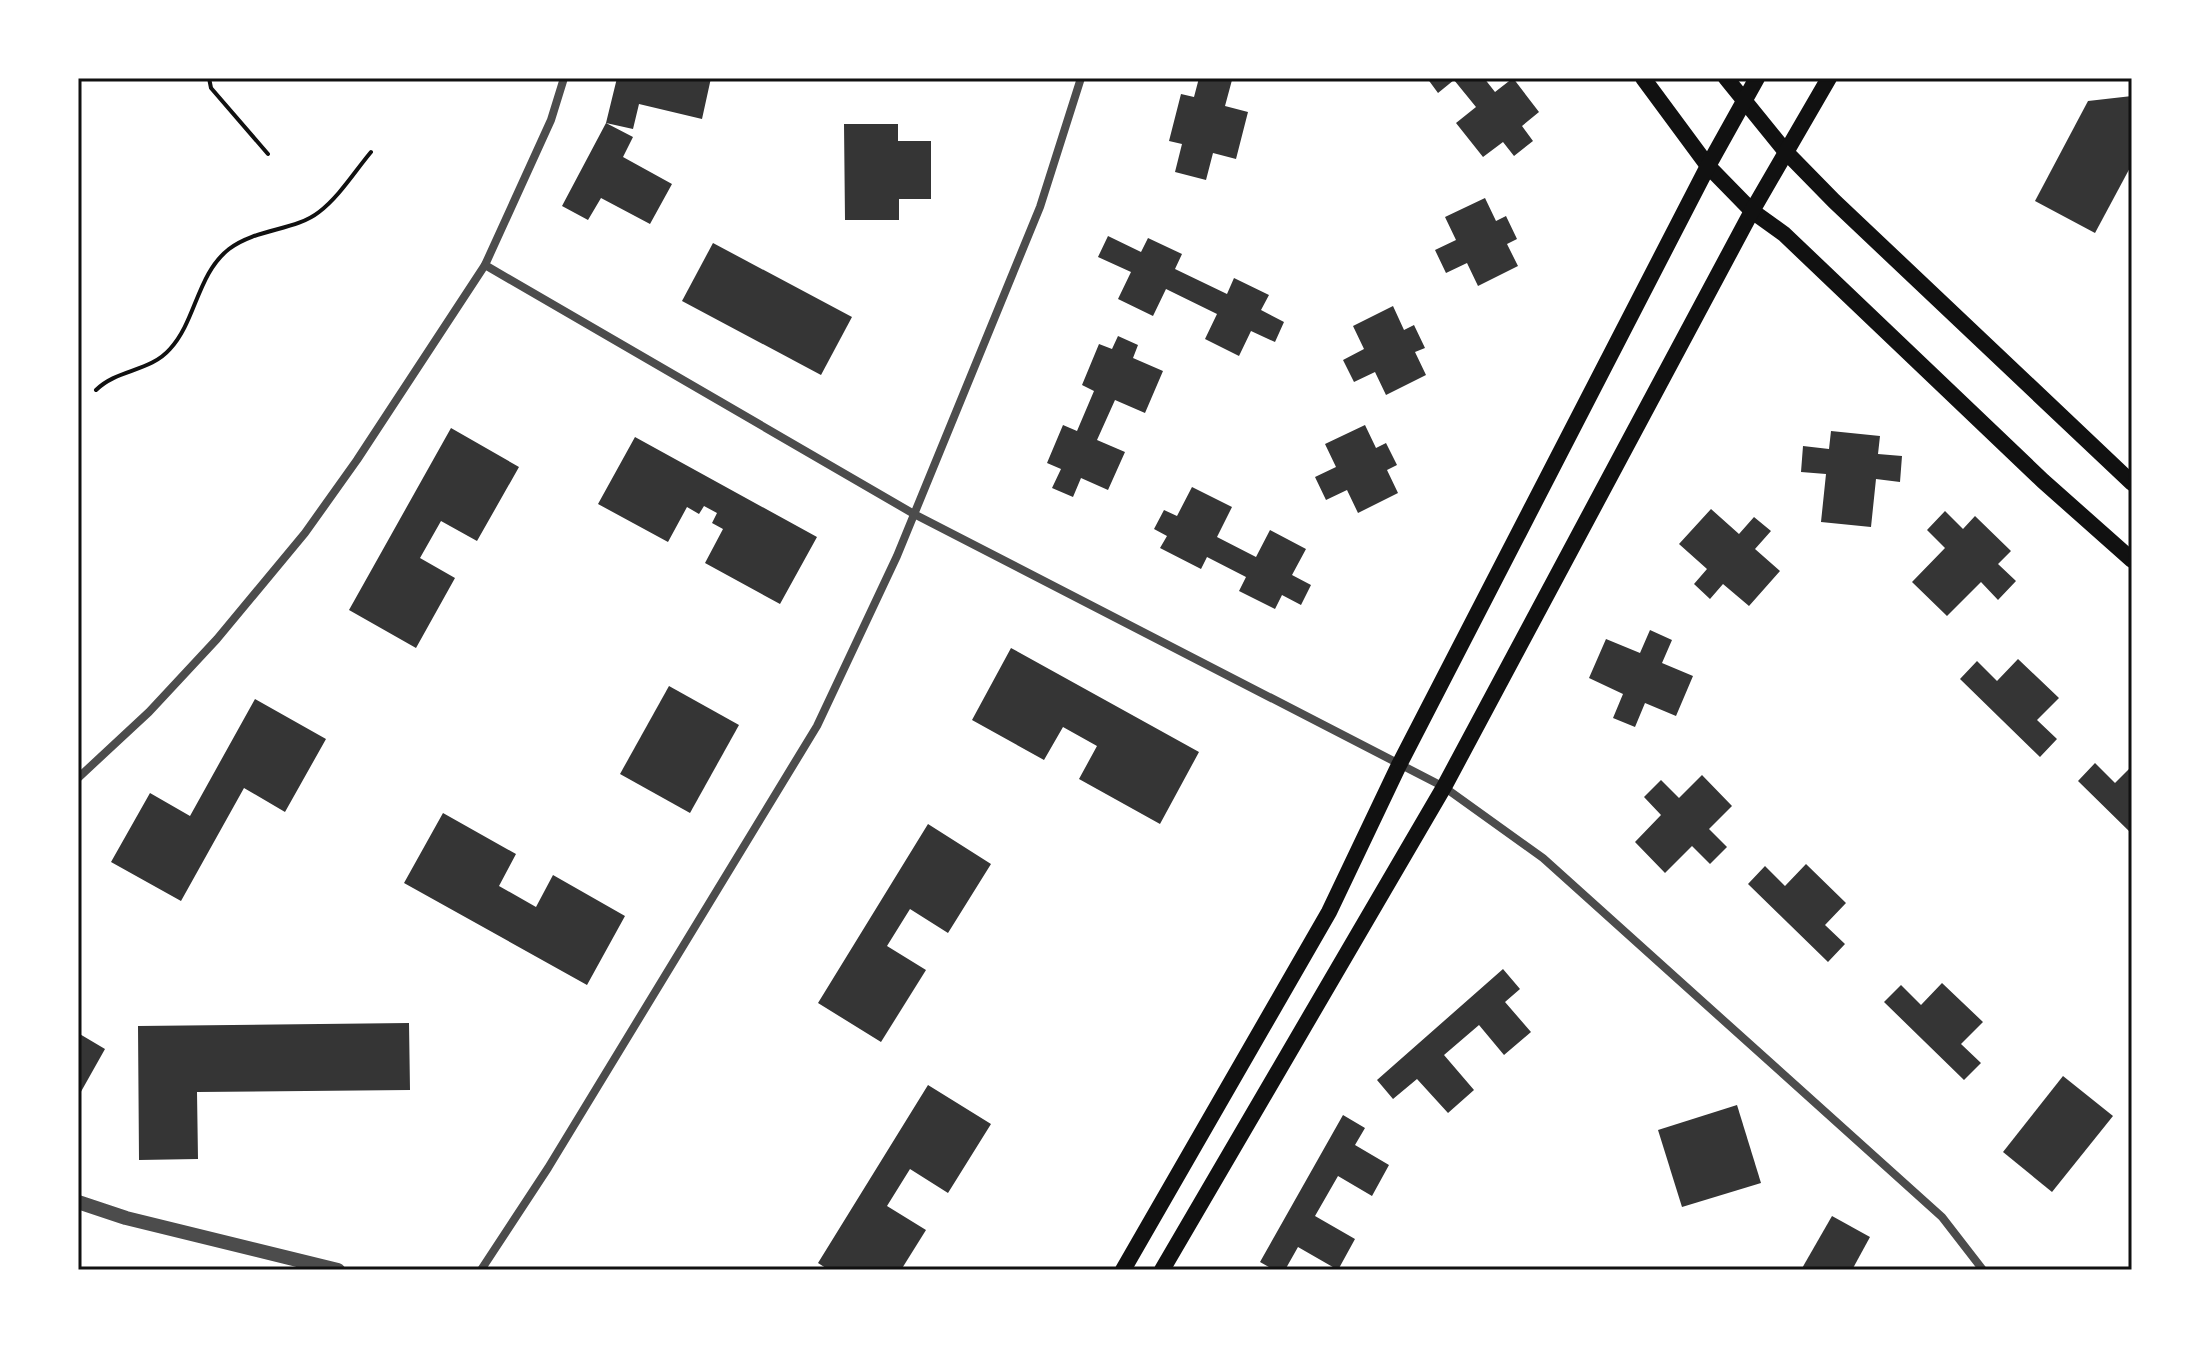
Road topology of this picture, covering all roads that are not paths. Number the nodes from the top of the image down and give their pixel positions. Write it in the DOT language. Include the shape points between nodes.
graph roads {
  1 [pos="564,78"];
  2 [pos="1081,78"];
  3 [pos="1643,78"];
  4 [pos="1726,78"];
  5 [pos="1757,78"];
  6 [pos="1829,78"];
  7 [pos="1745,100"];
  8 [pos="1786,152"];
  9 [pos="1708,166"];
  10 [pos="1752,211"];
  11 [pos="485,265"];
  12 [pos="2132,483"];
  13 [pos="914,514"];
  14 [pos="2132,560"];
  15 [pos="1399,765"];
  16 [pos="78,778"];
  17 [pos="1444,787"];
  18 [pos="78,1202"];
  19 [pos="338,1270"];
  20 [pos="481,1270"];
  21 [pos="1123,1270"];
  22 [pos="1162,1270"];
  23 [pos="1983,1270"];
  1 -- 11 [label="street" via="551,120"];
  2 -- 13 [label="street" via="1040,207"];
  3 -- 9 [label="main road"];
  4 -- 7 [label="main road"];
  5 -- 7 [label="main road"];
  6 -- 8 [label="main road"];
  7 -- 8 [label="main road"];
  7 -- 9 [label="main road"];
  8 -- 10 [label="main road"];
  8 -- 12 [label="main road"];
  9 -- 10 [label="main road"];
  9 -- 15 [label="main road"];
  10 -- 14 [label="main road" via="1795,244"];
  10 -- 17 [label="main road"];
  11 -- 13 [label="street"];
  11 -- 16 [label="street" via="305,533 208,649"];
  13 -- 15 [label="street"];
  13 -- 20 [label="street" via="817,726"];
  15 -- 17 [label="street"];
  15 -- 21 [label="main road" via="1329,912"];
  17 -- 22 [label="main road"];
  17 -- 23 [label="street" via="1543,858 1942,1217"];
  18 -- 19 [label="street"];
}
